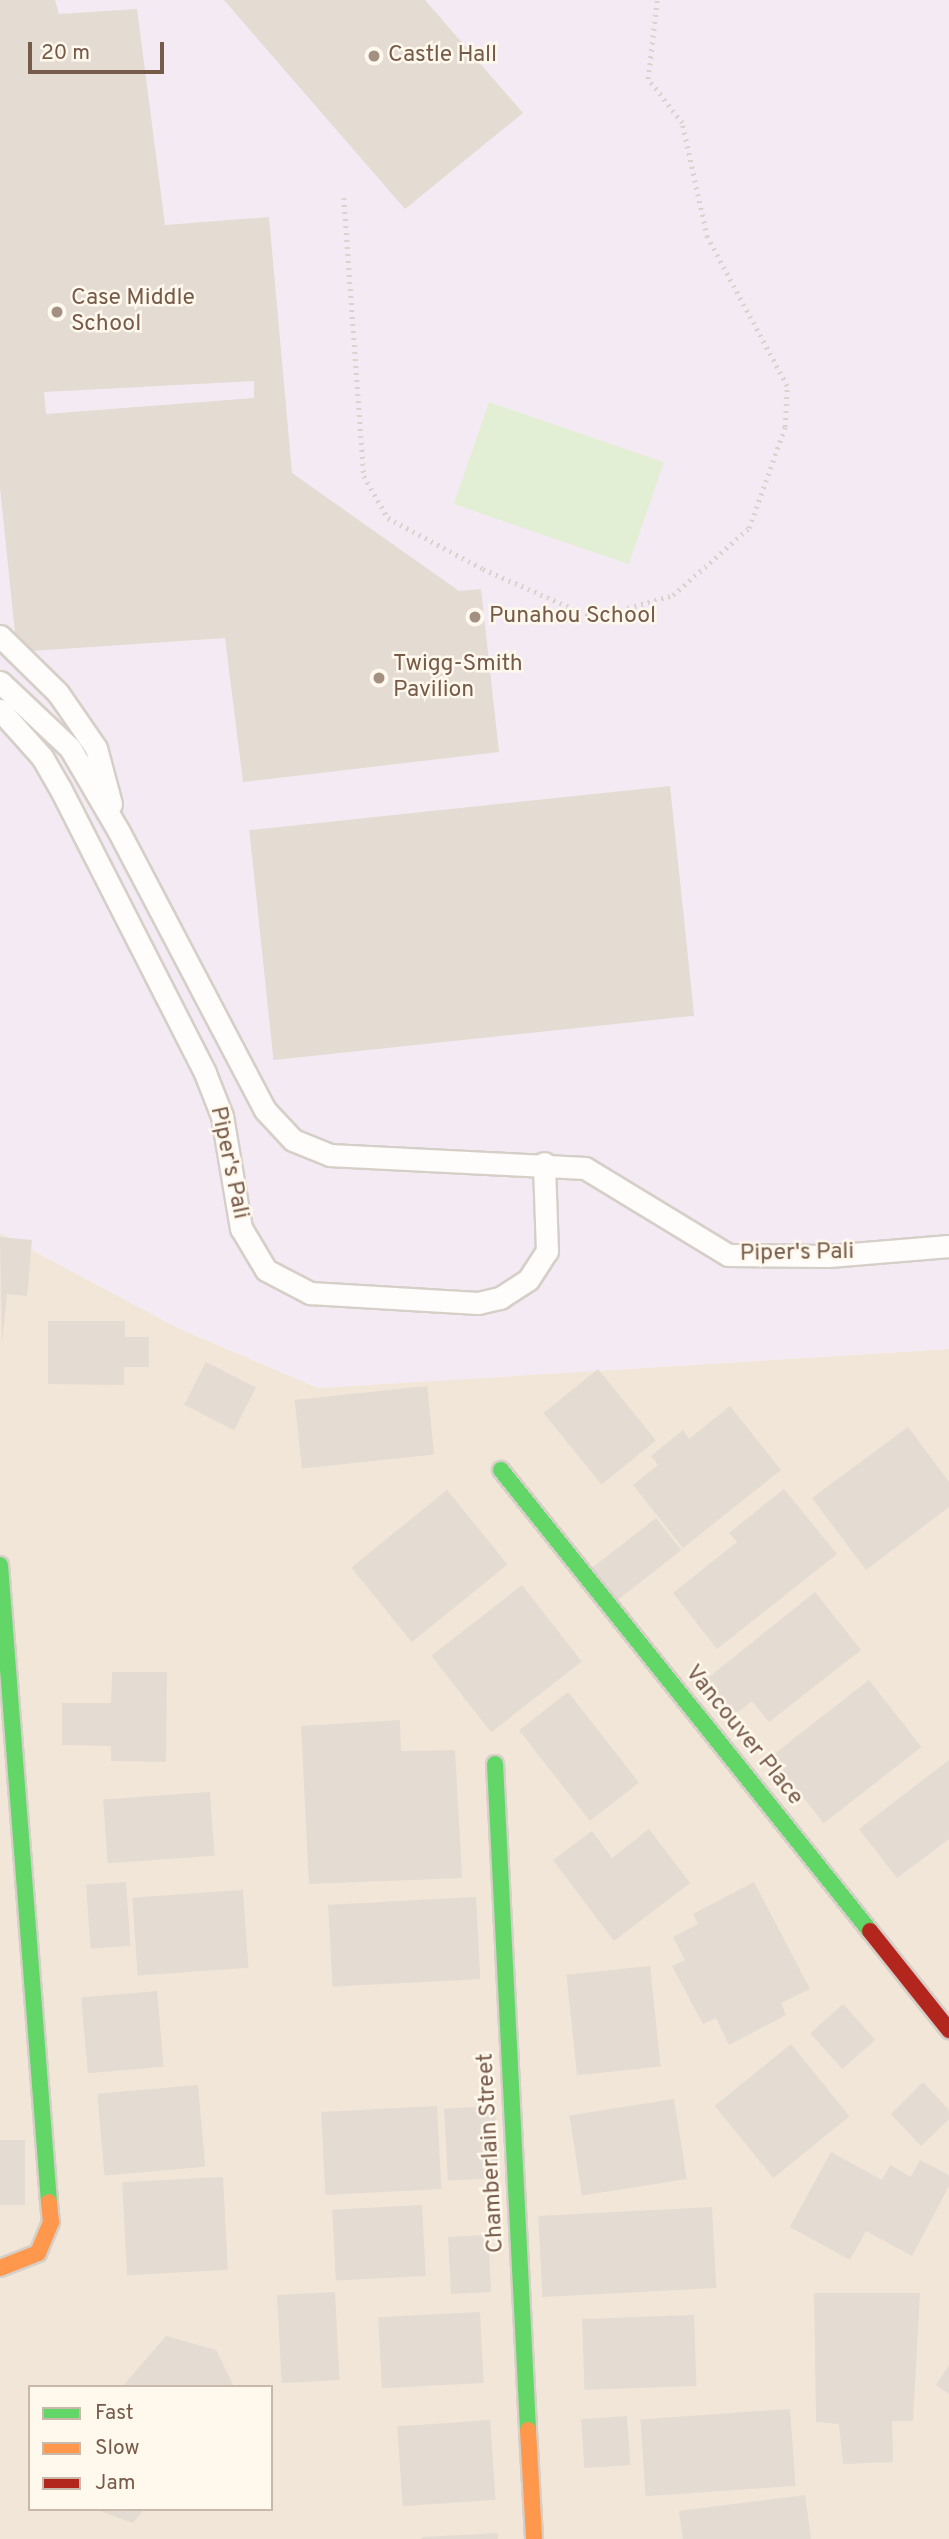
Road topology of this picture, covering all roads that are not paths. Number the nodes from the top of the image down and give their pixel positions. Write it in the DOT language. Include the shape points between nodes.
graph roads {
  1 [pos="0,636"];
  2 [pos="0,682"];
  3 [pos="0,710"];
  4 [pos="118,830"];
  5 [pos="544,1163"];
  6 [pos="949,1246"];
  7 [pos="501,1470"];
  8 [pos="0,1565"];
  9 [pos="495,1764"];
  10 [pos="949,2030"];
  11 [pos="0,2268"];
  12 [pos="534,2539"];
  1 -- 4 [label="lane" via="58,693 96,748"];
  2 -- 4 [label="lane, Piper's Pali" via="70,748"];
  3 -- 5 [label="lane, Piper's Pali" via="42,757 60,788 205,1073 222,1116 241,1228 265,1270 310,1293 478,1303 500,1298 528,1280 547,1251"];
  4 -- 5 [label="lane, Piper's Pali" via="265,1110 293,1140 330,1154"];
  5 -- 6 [label="lane, Piper's Pali" via="585,1168 727,1255 829,1256"];
  7 -- 10 [label="street, Vancouver Place"];
  8 -- 11 [label="street" via="51,2222 38,2253"];
  9 -- 12 [label="street, Chamberlain Street"];
}
